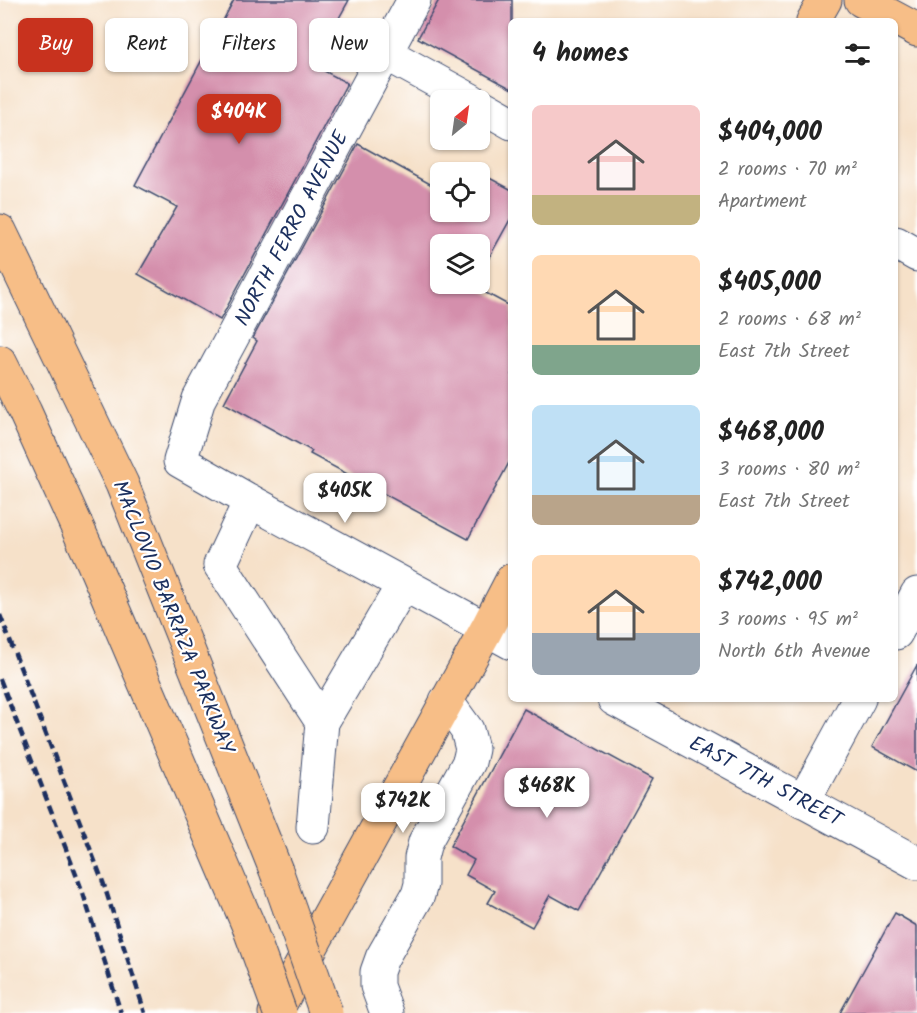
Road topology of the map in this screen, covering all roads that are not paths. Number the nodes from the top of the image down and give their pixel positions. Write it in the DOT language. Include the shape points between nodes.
graph roads {
  1 [pos="414,0"];
  2 [pos="825,0"];
  3 [pos="861,0"];
  4 [pos="815,18"];
  5 [pos="895,18"];
  6 [pos="898,20"];
  7 [pos="917,30"];
  8 [pos="389,46"];
  9 [pos="389,55"];
  10 [pos="375,72"];
  11 [pos="453,90"];
  12 [pos="490,111"];
  13 [pos="508,121"];
  14 [pos="0,231"];
  15 [pos="898,244"];
  16 [pos="917,255"];
  17 [pos="0,362"];
  18 [pos="250,501"];
  19 [pos="403,585"];
  20 [pos="917,594"];
  21 [pos="508,598"];
  22 [pos="898,629"];
  23 [pos="499,637"];
  24 [pos="446,701"];
  25 [pos="620,702"];
  26 [pos="858,702"];
  27 [pos="322,722"];
  28 [pos="803,802"];
  29 [pos="313,827"];
  30 [pos="917,863"];
  31 [pos="275,1013"];
  32 [pos="280,1013"];
  33 [pos="326,1013"];
  34 [pos="387,1013"];
  1 -- 8 [label="street, NORTH FERRO AVENUE"];
  2 -- 4 [label="main road"];
  3 -- 5 [label="main road"];
  6 -- 7 [label="main road"];
  9 -- 11 [label="street"];
  10 -- 18 [label="street, NORTH FERRO AVENUE" via="199,399 180,461"];
  12 -- 13 [label="street"];
  14 -- 33 [label="main road, MACLOVIO BARRAZA PARKWAY, bridge" via="122,484 277,873"];
  15 -- 16 [label="street"];
  17 -- 32 [label="main road, bridge" via="93,562 249,927"];
  18 -- 19 [label="street"];
  18 -- 27 [label="street" via="220,565"];
  19 -- 23 [label="street"];
  19 -- 27 [label="street"];
  20 -- 22 [label="street"];
  21 -- 23 [label="main road"];
  23 -- 24 [label="main road"];
  24 -- 31 [label="main road"];
  24 -- 34 [label="street" via="467,730 472,749 469,762 425,842 418,895 377,972 377,986"];
  25 -- 28 [label="street, EAST 7TH STREET"];
  26 -- 28 [label="street"];
  27 -- 29 [label="street"];
  28 -- 30 [label="street, EAST 7TH STREET"];
}
